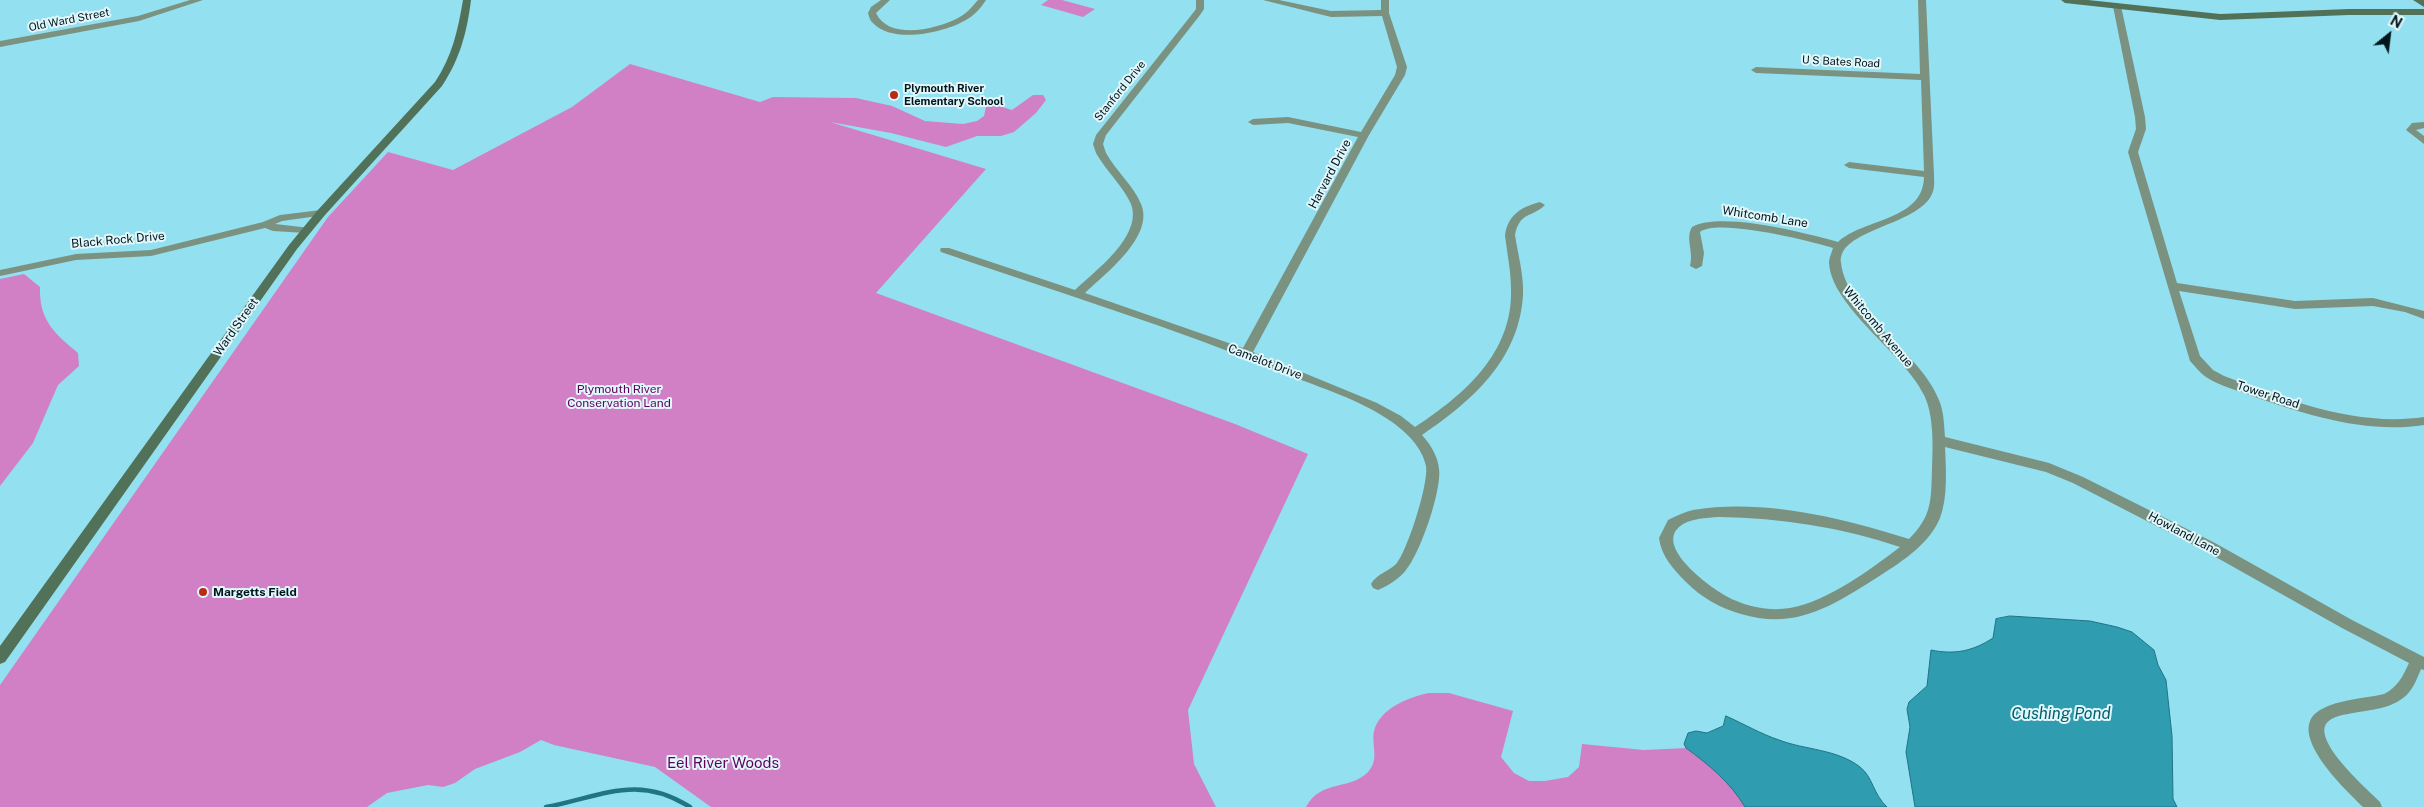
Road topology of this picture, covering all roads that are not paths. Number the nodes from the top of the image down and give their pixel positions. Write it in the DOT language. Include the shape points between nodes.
graph roads {
  1 [pos="198,0"];
  2 [pos="467,0"];
  3 [pos="886,0"];
  4 [pos="982,0"];
  5 [pos="1200,0"];
  6 [pos="1267,0"];
  7 [pos="1385,0"];
  8 [pos="1922,0"];
  9 [pos="2065,0"];
  10 [pos="2417,0"];
  11 [pos="2424,4"];
  12 [pos="2118,6"];
  13 [pos="2424,12"];
  14 [pos="1385,13"];
  15 [pos="0,44"];
  16 [pos="1756,70"];
  17 [pos="1925,77"];
  18 [pos="1253,122"];
  19 [pos="2424,124"];
  20 [pos="1364,135"];
  21 [pos="2424,141"];
  22 [pos="1849,165"];
  23 [pos="1929,175"];
  24 [pos="1540,204"];
  25 [pos="321,213"];
  26 [pos="267,224"];
  27 [pos="306,230"];
  28 [pos="1839,246"];
  29 [pos="945,250"];
  30 [pos="1696,266"];
  31 [pos="0,273"];
  32 [pos="2172,286"];
  33 [pos="1076,295"];
  34 [pos="2424,315"];
  35 [pos="1246,354"];
  36 [pos="2424,421"];
  37 [pos="1414,434"];
  38 [pos="1938,440"];
  39 [pos="1911,545"];
  40 [pos="1378,584"];
  41 [pos="0,658"];
  42 [pos="2422,661"];
  43 [pos="2374,807"];
  1 -- 15 [label="street, Old Ward Street" via="139,18"];
  2 -- 25 [label="street, Ward Street" via="460,44 448,71 422,104"];
  3 -- 4 [label="street" via="874,9 872,14 876,22 890,29 914,32 954,24 973,12"];
  5 -- 33 [label="street, Stanford Drive" via="1196,16 1101,135 1098,144 1101,153 1136,203 1140,219 1138,229 1128,242"];
  6 -- 14 [label="street" via="1331,14"];
  7 -- 14 [label="street, Harvard Drive"];
  8 -- 17 [label="street"];
  9 -- 12 [label="street"];
  10 -- 11 [label="street"];
  12 -- 13 [label="street" via="2220,17"];
  12 -- 32 [label="street, Tower Road" via="2140,117 2141,130 2133,152"];
  14 -- 20 [label="street, Harvard Drive" via="1402,67"];
  16 -- 17 [label="street, U S Bates Road"];
  17 -- 23 [label="street"];
  18 -- 20 [label="street" via="1288,120"];
  19 -- 21 [label="street" via="2415,125 2411,130"];
  20 -- 35 [label="street, Harvard Drive"];
  22 -- 23 [label="street"];
  23 -- 28 [label="street" via="1927,194 1909,214 1853,234"];
  24 -- 37 [label="street" via="1517,215 1511,228 1518,294 1510,334 1496,362 1468,396"];
  25 -- 26 [label="street, Black Rock Drive" via="280,218"];
  25 -- 27 [label="street, Ward Street"];
  26 -- 27 [label="street, Black Rock Drive" via="273,228"];
  26 -- 31 [label="street, Black Rock Drive" via="151,253 76,257"];
  27 -- 41 [label="street, Ward Street"];
  28 -- 30 [label="street, Whitcomb Lane" via="1800,236 1702,223 1694,231 1698,253"];
  28 -- 38 [label="street, Whitcomb Avenue" via="1835,260 1840,280 1854,302 1920,376 1930,392 1936,409"];
  29 -- 33 [label="street, Camelot Drive"];
  32 -- 34 [label="street" via="2295,305 2373,302"];
  32 -- 36 [label="street, Tower Road" via="2189,348 2209,373 2232,384 2343,418 2393,424"];
  33 -- 35 [label="street, Camelot Drive"];
  35 -- 37 [label="street, Camelot Drive" via="1370,405"];
  37 -- 40 [label="street, Camelot Drive" via="1430,458 1432,483 1402,567"];
  38 -- 39 [label="street, Whitcomb Avenue" via="1936,511"];
  38 -- 42 [label="street, Howland Lane" via="2049,468 2078,480"];
  39 -- 39 [label="street, Whitcomb Avenue" via="1890,562 1820,605 1781,616 1742,610 1709,594 1681,568 1666,539 1668,530 1682,517 1742,512 1857,528"];
  42 -- 43 [label="street, Howland Lane" via="2394,696 2332,711 2320,718 2314,728 2317,741 2327,757"];
}
